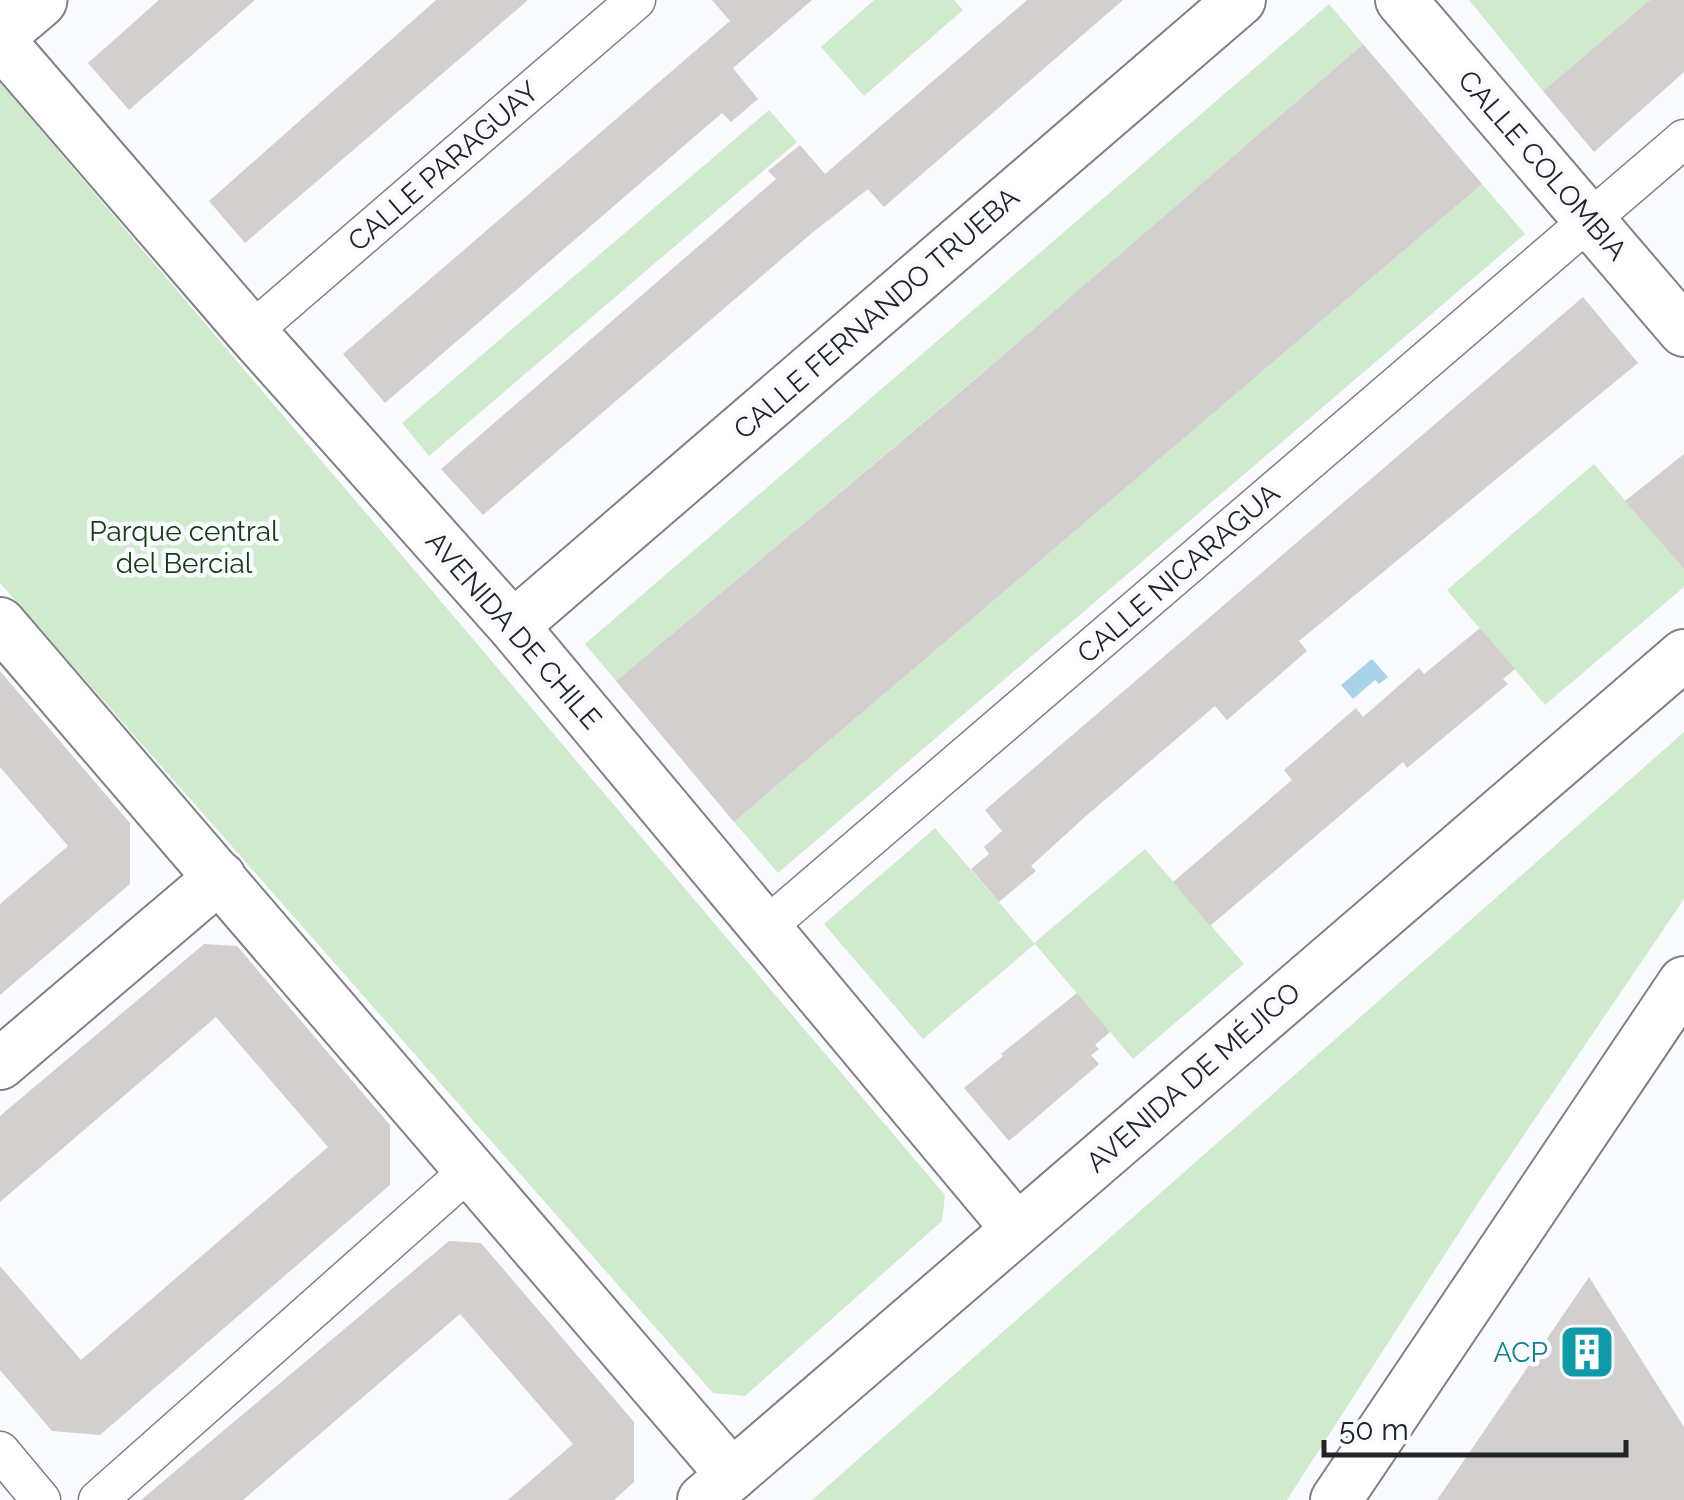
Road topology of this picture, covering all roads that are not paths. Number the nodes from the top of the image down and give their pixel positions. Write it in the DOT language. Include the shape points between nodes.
graph roads {
  1 [pos="39,0"];
  2 [pos="636,0"];
  3 [pos="1240,0"];
  4 [pos="1401,0"];
  5 [pos="0,37"];
  6 [pos="1684,139"];
  7 [pos="1591,219"];
  8 [pos="1684,330"];
  9 [pos="251,332"];
  10 [pos="0,623"];
  11 [pos="512,626"];
  12 [pos="1684,656"];
  13 [pos="220,877"];
  14 [pos="765,928"];
  15 [pos="1684,982"];
  16 [pos="0,1064"];
  17 [pos="471,1169"];
  18 [pos="1017,1228"];
  19 [pos="0,1451"];
  20 [pos="717,1487"];
  21 [pos="41,1500"];
  22 [pos="98,1500"];
  23 [pos="1336,1500"];
  1 -- 5 [label="street"];
  2 -- 9 [label="street, CALLE PARAGUAY"];
  3 -- 11 [label="street, CALLE FERNANDO TRUEBA"];
  4 -- 7 [label="street, CALLE COLOMBIA"];
  5 -- 9 [label="street, AVENIDA DE CHILE"];
  6 -- 7 [label="street, CALLE NICARAGUA"];
  7 -- 8 [label="street, CALLE COLOMBIA"];
  7 -- 14 [label="street, CALLE NICARAGUA"];
  9 -- 11 [label="street, AVENIDA DE CHILE"];
  10 -- 13 [label="street"];
  11 -- 14 [label="street, AVENIDA DE CHILE"];
  12 -- 18 [label="street, AVENIDA DE MÉJICO"];
  13 -- 16 [label="street"];
  13 -- 17 [label="street"];
  14 -- 18 [label="street, AVENIDA DE CHILE"];
  15 -- 23 [label="street"];
  17 -- 20 [label="street"];
  17 -- 22 [label="street"];
  18 -- 20 [label="street, AVENIDA DE MÉJICO"];
  19 -- 21 [label="street"];
}
